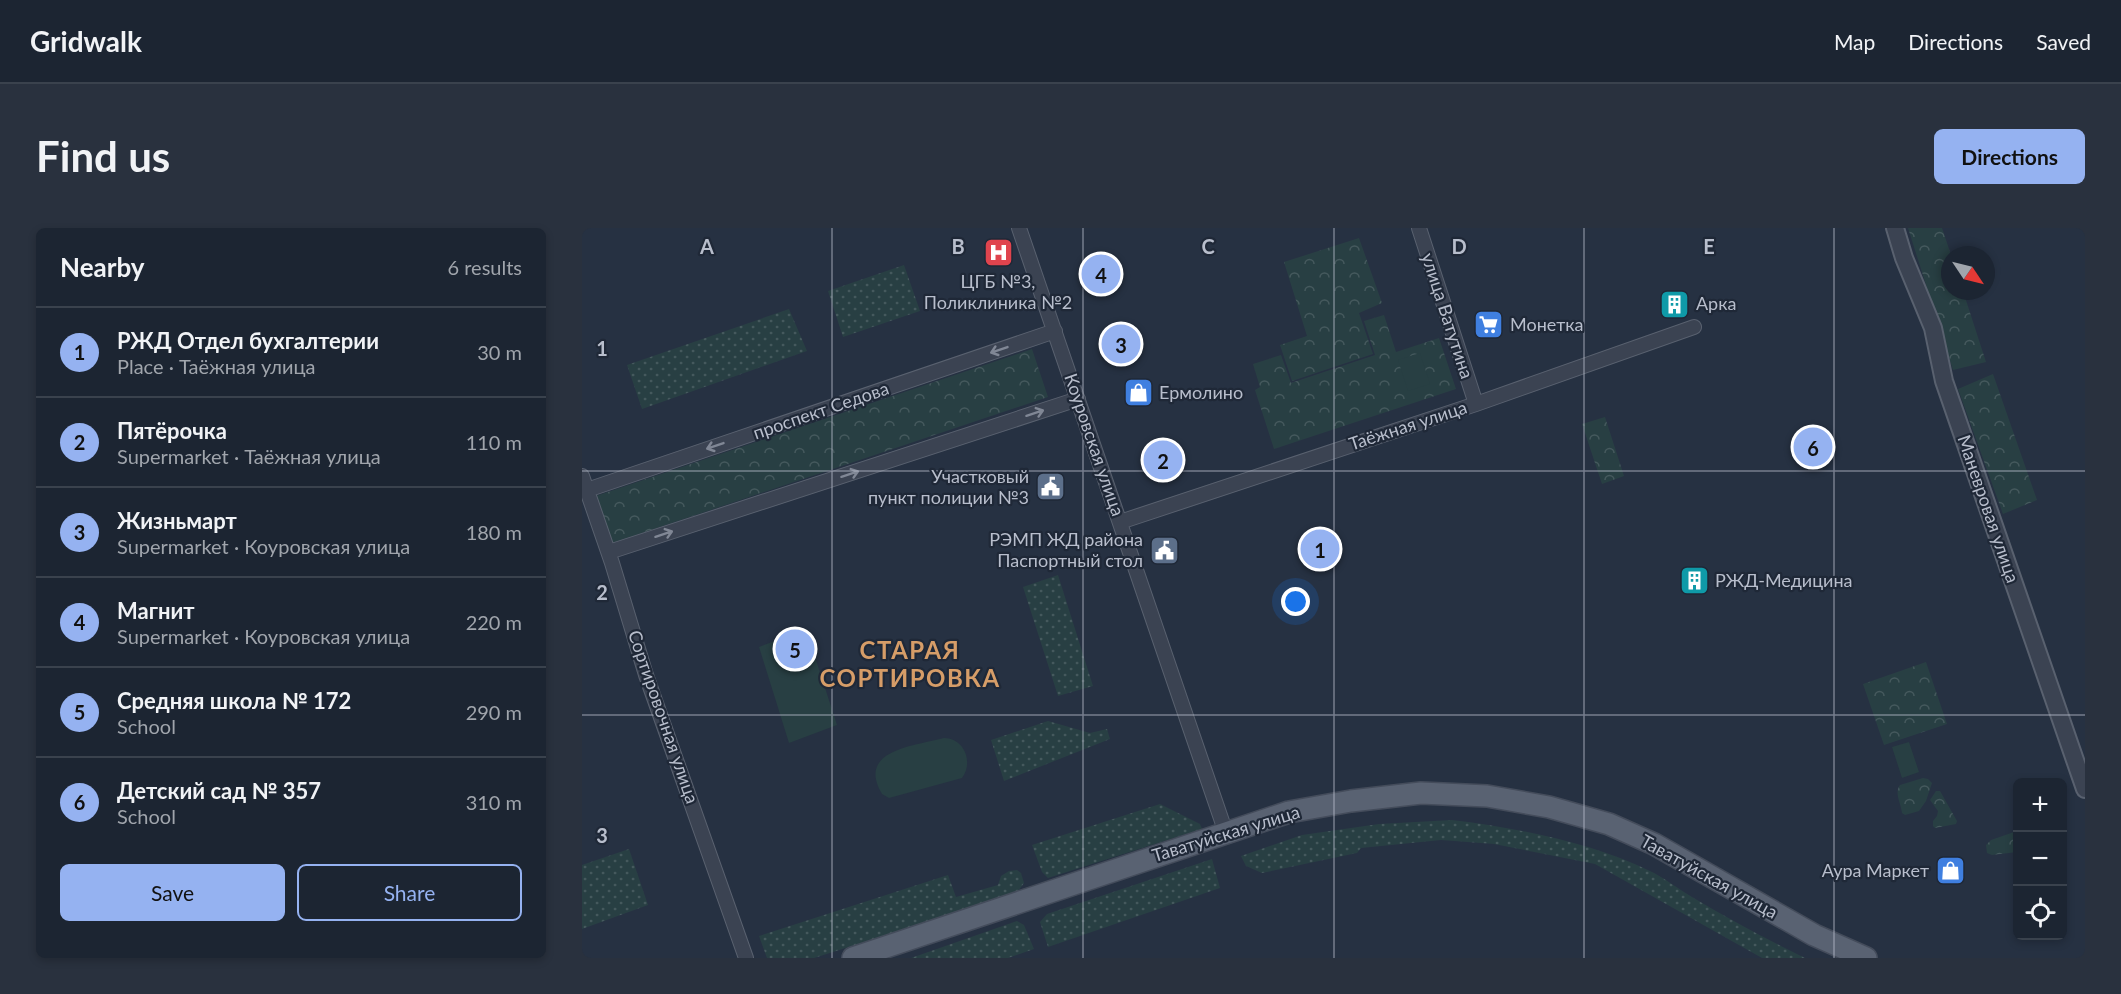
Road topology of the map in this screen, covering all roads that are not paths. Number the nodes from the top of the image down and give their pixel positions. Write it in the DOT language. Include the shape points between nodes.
graph roads {
  1 [pos="1020,228"];
  2 [pos="1419,228"];
  3 [pos="1895,228"];
  4 [pos="1694,327"];
  5 [pos="1055,331"];
  6 [pos="1078,399"];
  7 [pos="1476,404"];
  8 [pos="582,476"];
  9 [pos="586,490"];
  10 [pos="596,520"];
  11 [pos="1120,522"];
  12 [pos="582,525"];
  13 [pos="609,552"];
  14 [pos="2085,789"];
  15 [pos="1226,833"];
  16 [pos="746,958"];
  17 [pos="853,958"];
  18 [pos="1866,958"];
  1 -- 5 [label="street, Коуровская улица"];
  2 -- 7 [label="street, улица Ватутина"];
  3 -- 14 [label="street, Маневровая улица" via="1933,328 1944,381"];
  4 -- 7 [label="street, Таёжная улица"];
  5 -- 6 [label="street, Коуровская улица"];
  5 -- 9 [label="street, проспект Седова, one-way"];
  6 -- 11 [label="street, Коуровская улица"];
  13 -- 6 [label="street, one-way"];
  7 -- 11 [label="street, Таёжная улица"];
  8 -- 9 [label="street, Сортировочная улица"];
  9 -- 10 [label="street, Сортировочная улица"];
  10 -- 12 [label="street"];
  10 -- 13 [label="street, Сортировочная улица"];
  11 -- 15 [label="street, Коуровская улица"];
  13 -- 16 [label="street, Сортировочная улица" via="646,675"];
  15 -- 17 [label="main road, Таватуйская улица"];
  15 -- 18 [label="main road, Таватуйская улица" via="1289,812 1421,793 1487,796 1549,807 1609,824 1654,844 1814,935"];
}
